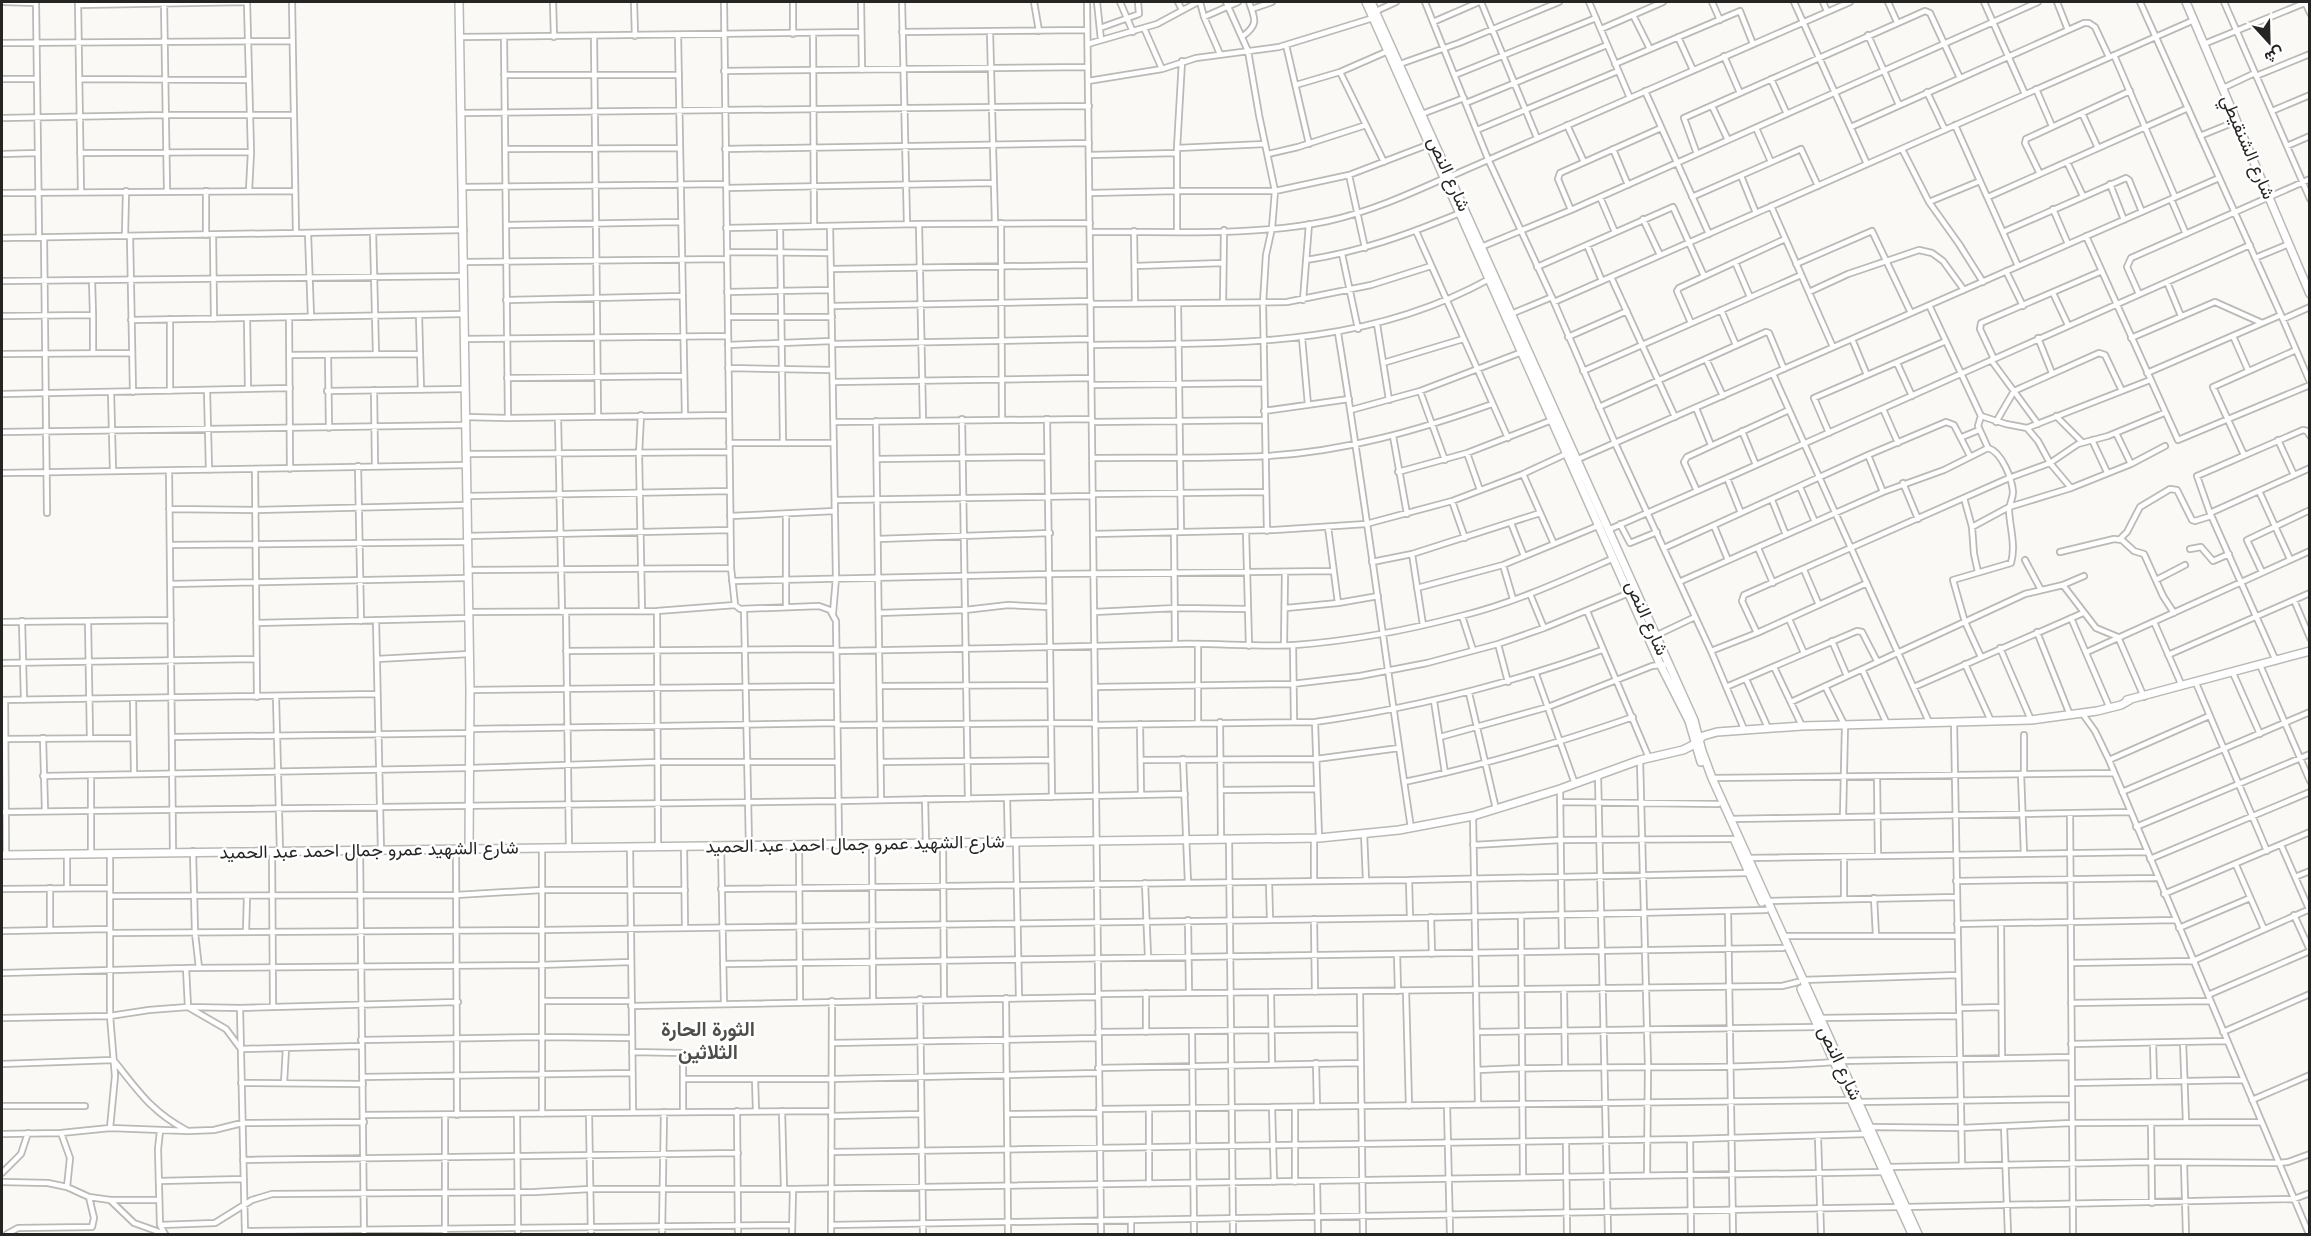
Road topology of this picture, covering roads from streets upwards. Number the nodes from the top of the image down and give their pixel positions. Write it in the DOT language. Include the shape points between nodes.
graph roads {
  1 [pos="4,2"];
  2 [pos="36,2"];
  3 [pos="247,2"];
  4 [pos="292,2"];
  5 [pos="459,2"];
  6 [pos="554,2"];
  7 [pos="634,2"];
  8 [pos="723,2"];
  9 [pos="793,2"];
  10 [pos="861,2"];
  11 [pos="902,2"];
  12 [pos="1034,2"];
  13 [pos="1087,2"];
  14 [pos="1098,2"];
  15 [pos="1120,2"];
  16 [pos="1140,2"];
  17 [pos="1178,2"];
  18 [pos="1199,2"];
  19 [pos="1238,2"];
  20 [pos="1249,2"];
  21 [pos="1269,2"];
  22 [pos="1366,2"];
  23 [pos="1371,2"];
  24 [pos="1396,2"];
  25 [pos="1425,2"];
  26 [pos="1480,2"];
  27 [pos="1559,2"];
  28 [pos="1589,2"];
  29 [pos="1662,2"];
  30 [pos="1712,2"];
  31 [pos="1794,2"];
  32 [pos="1823,2"];
  33 [pos="1850,2"];
  34 [pos="1888,2"];
  35 [pos="1984,2"];
  36 [pos="2035,2"];
  37 [pos="2056,2"];
  38 [pos="2140,2"];
  39 [pos="2186,2"];
  40 [pos="2224,2"];
  41 [pos="2305,2"];
  42 [pos="78,3"];
  43 [pos="164,3"];
  44 [pos="1227,4"];
  45 [pos="1252,9"];
  46 [pos="1182,10"];
  47 [pos="1827,11"];
  48 [pos="2310,13"];
  49 [pos="1373,14"];
  50 [pos="1633,15"];
  51 [pos="1204,17"];
  52 [pos="1128,18"];
  53 [pos="1596,18"];
  54 [pos="1720,20"];
  55 [pos="2194,20"];
  56 [pos="1993,21"];
  57 [pos="1433,22"];
  58 [pos="1803,22"];
  59 [pos="1898,22"];
  60 [pos="1100,28"];
  61 [pos="1144,28"];
  62 [pos="1493,29"];
  63 [pos="1601,29"];
  64 [pos="1088,30"];
  65 [pos="2068,30"];
  66 [pos="1039,31"];
  67 [pos="2237,31"];
  68 [pos="902,32"];
  69 [pos="990,32"];
  70 [pos="1133,32"];
  71 [pos="861,33"];
  72 [pos="793,34"];
  73 [pos="813,34"];
  74 [pos="724,35"];
  75 [pos="1868,35"];
  76 [pos="594,36"];
  77 [pos="635,36"];
  78 [pos="678,36"];
  79 [pos="1243,36"];
  80 [pos="459,37"];
  81 [pos="504,37"];
  82 [pos="554,37"];
  83 [pos="1678,37"];
  84 [pos="2156,37"];
  85 [pos="1101,40"];
  86 [pos="164,41"];
  87 [pos="292,41"];
  88 [pos="2,42"];
  89 [pos="79,42"];
  90 [pos="249,42"];
  91 [pos="36,43"];
  92 [pos="1944,43"];
  93 [pos="1088,44"];
  94 [pos="1753,44"];
  95 [pos="2204,44"];
  96 [pos="1286,45"];
  97 [pos="1607,45"];
  98 [pos="1444,48"];
  99 [pos="1650,49"];
  100 [pos="1248,51"];
  101 [pos="1388,51"];
  102 [pos="1220,54"];
  103 [pos="2310,54"];
  104 [pos="1503,56"];
  105 [pos="1724,56"];
  106 [pos="2008,56"];
  107 [pos="2111,56"];
  108 [pos="1821,57"];
  109 [pos="1182,61"];
  110 [pos="1400,64"];
  111 [pos="1615,64"];
  112 [pos="1088,67"];
  113 [pos="991,69"];
  114 [pos="1162,69"];
  115 [pos="861,70"];
  116 [pos="903,70"];
  117 [pos="1693,70"];
  118 [pos="1884,70"];
  119 [pos="724,71"];
  120 [pos="813,71"];
  121 [pos="1618,71"];
  122 [pos="1341,72"];
  123 [pos="2256,74"];
  124 [pos="504,75"];
  125 [pos="594,75"];
  126 [pos="679,75"];
  127 [pos="1455,75"];
  128 [pos="1402,76"];
  129 [pos="165,78"];
  130 [pos="1960,78"];
  131 [pos="2,79"];
  132 [pos="36,79"];
  133 [pos="1771,79"];
  134 [pos="80,80"];
  135 [pos="249,80"];
  136 [pos="1088,81"];
  137 [pos="1515,83"];
  138 [pos="1296,85"];
  139 [pos="2223,88"];
  140 [pos="2036,90"];
  141 [pos="1645,91"];
  142 [pos="2130,91"];
  143 [pos="1927,92"];
  144 [pos="1740,93"];
  145 [pos="1837,93"];
  146 [pos="2025,94"];
  147 [pos="2310,95"];
  148 [pos="1630,98"];
  149 [pos="1465,100"];
  150 [pos="1899,105"];
  151 [pos="1089,106"];
  152 [pos="1712,106"];
  153 [pos="992,107"];
  154 [pos="903,108"];
  155 [pos="2188,108"];
  156 [pos="813,110"];
  157 [pos="1526,110"];
  158 [pos="725,111"];
  159 [pos="2272,111"];
  160 [pos="595,112"];
  161 [pos="679,112"];
  162 [pos="461,113"];
  163 [pos="504,113"];
  164 [pos="2082,113"];
  165 [pos="1422,114"];
  166 [pos="1787,114"];
  167 [pos="165,115"];
  168 [pos="250,115"];
  169 [pos="294,115"];
  170 [pos="36,117"];
  171 [pos="80,117"];
  172 [pos="2,118"];
  173 [pos="2237,121"];
  174 [pos="1366,125"];
  175 [pos="1567,125"];
  176 [pos="1955,125"];
  177 [pos="1851,126"];
  178 [pos="2052,126"];
  179 [pos="2145,127"];
  180 [pos="1661,128"];
  181 [pos="1756,128"];
  182 [pos="1477,130"];
  183 [pos="1945,130"];
  184 [pos="2200,136"];
  185 [pos="2310,136"];
  186 [pos="1538,138"];
  187 [pos="1728,140"];
  188 [pos="1089,143"];
  189 [pos="1265,144"];
  190 [pos="1308,144"];
  191 [pos="1430,144"];
  192 [pos="993,145"];
  193 [pos="2287,146"];
  194 [pos="904,147"];
  195 [pos="680,148"];
  196 [pos="814,148"];
  197 [pos="1902,148"];
  198 [pos="2098,148"];
  199 [pos="505,149"];
  200 [pos="595,149"];
  201 [pos="726,149"];
  202 [pos="1613,149"];
  203 [pos="166,151"];
  204 [pos="1177,151"];
  205 [pos="38,153"];
  206 [pos="80,153"];
  207 [pos="251,153"];
  208 [pos="2,154"];
  209 [pos="1268,154"];
  210 [pos="1697,154"];
  211 [pos="1089,155"];
  212 [pos="1488,159"];
  213 [pos="1384,162"];
  214 [pos="1584,162"];
  215 [pos="1771,162"];
  216 [pos="2067,162"];
  217 [pos="1677,163"];
  218 [pos="1867,164"];
  219 [pos="2040,174"];
  220 [pos="1349,175"];
  221 [pos="1741,176"];
  222 [pos="1447,177"];
  223 [pos="2219,178"];
  224 [pos="2310,179"];
  225 [pos="1980,181"];
  226 [pos="2302,182"];
  227 [pos="994,183"];
  228 [pos="905,184"];
  229 [pos="2110,184"];
  230 [pos="681,185"];
  231 [pos="1628,185"];
  232 [pos="595,186"];
  233 [pos="726,186"];
  234 [pos="814,186"];
  235 [pos="1818,186"];
  236 [pos="462,187"];
  237 [pos="505,187"];
  238 [pos="166,190"];
  239 [pos="295,190"];
  240 [pos="126,191"];
  241 [pos="206,191"];
  242 [pos="249,191"];
  243 [pos="1177,191"];
  244 [pos="81,192"];
  245 [pos="1275,192"];
  246 [pos="2,193"];
  247 [pos="38,193"];
  248 [pos="1090,193"];
  249 [pos="2083,196"];
  250 [pos="1600,197"];
  251 [pos="1692,197"];
  252 [pos="1988,197"];
  253 [pos="2269,197"];
  254 [pos="2173,198"];
  255 [pos="2310,199"];
  256 [pos="1929,202"];
  257 [pos="1771,206"];
  258 [pos="2053,209"];
  259 [pos="1571,210"];
  260 [pos="2234,211"];
  261 [pos="2142,212"];
  262 [pos="1358,213"];
  263 [pos="1460,213"];
  264 [pos="1756,213"];
  265 [pos="1643,219"];
  266 [pos="2124,220"];
  267 [pos="681,222"];
  268 [pos="596,223"];
  269 [pos="995,223"];
  270 [pos="1001,223"];
  271 [pos="1090,223"];
  272 [pos="907,224"];
  273 [pos="919,224"];
  274 [pos="1309,224"];
  275 [pos="507,225"];
  276 [pos="814,226"];
  277 [pos="830,226"];
  278 [pos="780,227"];
  279 [pos="726,228"];
  280 [pos="1272,228"];
  281 [pos="464,230"];
  282 [pos="1224,230"];
  283 [pos="1134,231"];
  284 [pos="1177,231"];
  285 [pos="1416,231"];
  286 [pos="1520,231"];
  287 [pos="2003,231"];
  288 [pos="374,232"];
  289 [pos="1090,232"];
  290 [pos="1615,232"];
  291 [pos="308,233"];
  292 [pos="296,234"];
  293 [pos="1709,234"];
  294 [pos="2186,234"];
  295 [pos="206,235"];
  296 [pos="213,235"];
  297 [pos="128,236"];
  298 [pos="2086,236"];
  299 [pos="41,237"];
  300 [pos="2,238"];
  301 [pos="1785,239"];
  302 [pos="1689,242"];
  303 [pos="2068,244"];
  304 [pos="2289,244"];
  305 [pos="1587,245"];
  306 [pos="2250,245"];
  307 [pos="1480,247"];
  308 [pos="1365,248"];
  309 [pos="727,252"];
  310 [pos="779,253"];
  311 [pos="830,253"];
  312 [pos="1342,254"];
  313 [pos="1660,255"];
  314 [pos="2255,258"];
  315 [pos="727,259"];
  316 [pos="682,260"];
  317 [pos="1306,260"];
  318 [pos="596,261"];
  319 [pos="464,262"];
  320 [pos="506,262"];
  321 [pos="1735,262"];
  322 [pos="1223,263"];
  323 [pos="1887,263"];
  324 [pos="1796,264"];
  325 [pos="1090,265"];
  326 [pos="1000,266"];
  327 [pos="1135,266"];
  328 [pos="1431,266"];
  329 [pos="2018,266"];
  330 [pos="920,267"];
  331 [pos="1537,267"];
  332 [pos="831,269"];
  333 [pos="2006,271"];
  334 [pos="2102,271"];
  335 [pos="1801,275"];
  336 [pos="464,276"];
  337 [pos="1704,276"];
  338 [pos="310,277"];
  339 [pos="375,277"];
  340 [pos="1492,277"];
  341 [pos="1611,277"];
  342 [pos="213,279"];
  343 [pos="45,280"];
  344 [pos="92,280"];
  345 [pos="131,280"];
  346 [pos="2,281"];
  347 [pos="1602,281"];
  348 [pos="1983,282"];
  349 [pos="2167,282"];
  350 [pos="831,290"];
  351 [pos="1350,290"];
  352 [pos="1964,290"];
  353 [pos="780,291"];
  354 [pos="727,292"];
  355 [pos="1809,292"];
  356 [pos="2054,293"];
  357 [pos="2139,294"];
  358 [pos="2310,294"];
  359 [pos="682,296"];
  360 [pos="1750,297"];
  361 [pos="597,298"];
  362 [pos="1553,299"];
  363 [pos="506,300"];
  364 [pos="1303,300"];
  365 [pos="1446,300"];
  366 [pos="1001,303"];
  367 [pos="1091,303"];
  368 [pos="1223,303"];
  369 [pos="1263,303"];
  370 [pos="920,304"];
  371 [pos="1136,304"];
  372 [pos="1178,304"];
  373 [pos="2116,304"];
  374 [pos="1929,305"];
  375 [pos="832,306"];
  376 [pos="2023,306"];
  377 [pos="2310,307"];
  378 [pos="1721,310"];
  379 [pos="1627,311"];
  380 [pos="1911,313"];
  381 [pos="464,314"];
  382 [pos="1511,314"];
  383 [pos="45,315"];
  384 [pos="93,315"];
  385 [pos="375,315"];
  386 [pos="418,315"];
  387 [pos="2,316"];
  388 [pos="2181,316"];
  389 [pos="311,317"];
  390 [pos="728,317"];
  391 [pos="781,317"];
  392 [pos="832,317"];
  393 [pos="2282,317"];
  394 [pos="247,318"];
  395 [pos="289,318"];
  396 [pos="170,319"];
  397 [pos="214,319"];
  398 [pos="131,320"];
  399 [pos="1691,323"];
  400 [pos="2262,323"];
  401 [pos="1377,324"];
  402 [pos="2068,325"];
  403 [pos="1358,329"];
  404 [pos="1338,333"];
  405 [pos="683,336"];
  406 [pos="728,336"];
  407 [pos="1568,336"];
  408 [pos="2233,336"];
  409 [pos="597,337"];
  410 [pos="507,338"];
  411 [pos="1302,338"];
  412 [pos="2038,338"];
  413 [pos="2131,338"];
  414 [pos="464,339"];
  415 [pos="1463,339"];
  416 [pos="1852,339"];
  417 [pos="1001,341"];
  418 [pos="1263,341"];
  419 [pos="1946,341"];
  420 [pos="832,342"];
  421 [pos="921,342"];
  422 [pos="1091,342"];
  423 [pos="782,343"];
  424 [pos="1178,344"];
  425 [pos="1642,344"];
  426 [pos="728,345"];
  427 [pos="1736,345"];
  428 [pos="1833,347"];
  429 [pos="2296,350"];
  430 [pos="1522,352"];
  431 [pos="93,353"];
  432 [pos="132,353"];
  433 [pos="2,354"];
  434 [pos="45,354"];
  435 [pos="376,354"];
  436 [pos="420,354"];
  437 [pos="290,355"];
  438 [pos="328,355"];
  439 [pos="1706,358"];
  440 [pos="1993,360"];
  441 [pos="1383,363"];
  442 [pos="1898,363"];
  443 [pos="728,368"];
  444 [pos="783,369"];
  445 [pos="1784,369"];
  446 [pos="832,370"];
  447 [pos="1477,370"];
  448 [pos="2248,370"];
  449 [pos="1584,371"];
  450 [pos="2052,373"];
  451 [pos="2147,373"];
  452 [pos="1773,374"];
  453 [pos="1961,374"];
  454 [pos="1867,375"];
  455 [pos="684,376"];
  456 [pos="597,377"];
  457 [pos="507,378"];
  458 [pos="1091,378"];
  459 [pos="1002,380"];
  460 [pos="1658,380"];
  461 [pos="2150,380"];
  462 [pos="922,381"];
  463 [pos="833,382"];
  464 [pos="1263,383"];
  465 [pos="1179,384"];
  466 [pos="2310,384"];
  467 [pos="1092,385"];
  468 [pos="290,388"];
  469 [pos="248,389"];
  470 [pos="465,389"];
  471 [pos="207,390"];
  472 [pos="374,390"];
  473 [pos="421,390"];
  474 [pos="170,391"];
  475 [pos="327,391"];
  476 [pos="1420,391"];
  477 [pos="2014,391"];
  478 [pos="2122,391"];
  479 [pos="111,392"];
  480 [pos="133,392"];
  481 [pos="46,393"];
  482 [pos="2,394"];
  483 [pos="1723,396"];
  484 [pos="1912,396"];
  485 [pos="1349,399"];
  486 [pos="1389,400"];
  487 [pos="1492,404"];
  488 [pos="1308,405"];
  489 [pos="1599,407"];
  490 [pos="1696,408"];
  491 [pos="1883,409"];
  492 [pos="1350,410"];
  493 [pos="1790,410"];
  494 [pos="1264,411"];
  495 [pos="2164,413"];
  496 [pos="641,415"];
  497 [pos="729,415"];
  498 [pos="685,416"];
  499 [pos="1981,416"];
  500 [pos="2056,416"];
  501 [pos="598,417"];
  502 [pos="1675,417"];
  503 [pos="508,418"];
  504 [pos="558,418"];
  505 [pos="962,419"];
  506 [pos="1002,419"];
  507 [pos="1047,419"];
  508 [pos="923,420"];
  509 [pos="1092,420"];
  510 [pos="1264,420"];
  511 [pos="1552,420"];
  512 [pos="2228,420"];
  513 [pos="465,421"];
  514 [pos="876,421"];
  515 [pos="1179,421"];
  516 [pos="834,422"];
  517 [pos="1996,422"];
  518 [pos="2038,424"];
  519 [pos="1432,426"];
  520 [pos="375,427"];
  521 [pos="290,428"];
  522 [pos="329,428"];
  523 [pos="2027,428"];
  524 [pos="208,429"];
  525 [pos="1979,429"];
  526 [pos="112,431"];
  527 [pos="1742,431"];
  528 [pos="2,432"];
  529 [pos="46,432"];
  530 [pos="1829,433"];
  531 [pos="2116,433"];
  532 [pos="1393,436"];
  533 [pos="2310,436"];
  534 [pos="1962,437"];
  535 [pos="1508,438"];
  536 [pos="2092,440"];
  537 [pos="2278,440"];
  538 [pos="1898,442"];
  539 [pos="2082,442"];
  540 [pos="729,443"];
  541 [pos="783,443"];
  542 [pos="834,443"];
  543 [pos="1615,443"];
  544 [pos="1354,444"];
  545 [pos="1804,444"];
  546 [pos="1711,445"];
  547 [pos="2165,446"];
  548 [pos="1988,448"];
  549 [pos="729,452"];
  550 [pos="1467,453"];
  551 [pos="1568,453"];
  552 [pos="466,454"];
  553 [pos="639,454"];
  554 [pos="2244,454"];
  555 [pos="559,455"];
  556 [pos="1868,455"];
  557 [pos="1265,456"];
  558 [pos="1970,456"];
  559 [pos="1047,457"];
  560 [pos="1180,457"];
  561 [pos="962,458"];
  562 [pos="1092,458"];
  563 [pos="877,459"];
  564 [pos="1445,460"];
  565 [pos="1576,460"];
  566 [pos="2050,463"];
  567 [pos="2131,464"];
  568 [pos="375,465"];
  569 [pos="467,465"];
  570 [pos="1756,465"];
  571 [pos="358,466"];
  572 [pos="2310,468"];
  573 [pos="255,469"];
  574 [pos="290,469"];
  575 [pos="209,470"];
  576 [pos="113,471"];
  577 [pos="169,471"];
  578 [pos="47,472"];
  579 [pos="1398,472"];
  580 [pos="2108,472"];
  581 [pos="2,473"];
  582 [pos="1523,474"];
  583 [pos="2294,475"];
  584 [pos="1727,478"];
  585 [pos="1819,478"];
  586 [pos="2009,478"];
  587 [pos="1903,483"];
  588 [pos="1800,487"];
  589 [pos="2071,488"];
  590 [pos="1480,490"];
  591 [pos="730,491"];
  592 [pos="1697,491"];
  593 [pos="2259,491"];
  594 [pos="1266,492"];
  595 [pos="1883,492"];
  596 [pos="639,493"];
  597 [pos="1180,493"];
  598 [pos="559,495"];
  599 [pos="1093,495"];
  600 [pos="467,496"];
  601 [pos="1048,497"];
  602 [pos="963,498"];
  603 [pos="1964,498"];
  604 [pos="877,499"];
  605 [pos="835,500"];
  606 [pos="1772,500"];
  607 [pos="1452,501"];
  608 [pos="467,505"];
  609 [pos="359,507"];
  610 [pos="2009,507"];
  611 [pos="170,509"];
  612 [pos="256,510"];
  613 [pos="2310,510"];
  614 [pos="835,511"];
  615 [pos="1647,512"];
  616 [pos="47,513"];
  617 [pos="1540,513"];
  618 [pos="1742,513"];
  619 [pos="1835,513"];
  620 [pos="786,514"];
  621 [pos="1407,514"];
  622 [pos="2211,514"];
  623 [pos="730,516"];
  624 [pos="1918,519"];
  625 [pos="1815,522"];
  626 [pos="1511,523"];
  627 [pos="1366,524"];
  628 [pos="1620,524"];
  629 [pos="1599,525"];
  630 [pos="1714,526"];
  631 [pos="2275,526"];
  632 [pos="1972,527"];
  633 [pos="1328,528"];
  634 [pos="730,530"];
  635 [pos="1608,530"];
  636 [pos="640,531"];
  637 [pos="1246,531"];
  638 [pos="1267,531"];
  639 [pos="1174,532"];
  640 [pos="1181,532"];
  641 [pos="1657,532"];
  642 [pos="560,533"];
  643 [pos="1050,533"];
  644 [pos="1093,534"];
  645 [pos="964,535"];
  646 [pos="1786,535"];
  647 [pos="1465,538"];
  648 [pos="467,539"];
  649 [pos="878,539"];
  650 [pos="2120,539"];
  651 [pos="359,544"];
  652 [pos="1554,544"];
  653 [pos="170,545"];
  654 [pos="256,546"];
  655 [pos="1612,547"];
  656 [pos="1664,548"];
  657 [pos="1758,548"];
  658 [pos="1851,548"];
  659 [pos="2190,549"];
  660 [pos="2310,551"];
  661 [pos="2060,552"];
  662 [pos="1412,554"];
  663 [pos="2229,554"];
  664 [pos="1524,556"];
  665 [pos="1614,558"];
  666 [pos="2290,559"];
  667 [pos="1728,560"];
  668 [pos="2025,560"];
  669 [pos="1372,562"];
  670 [pos="1503,565"];
  671 [pos="2185,565"];
  672 [pos="731,568"];
  673 [pos="641,569"];
  674 [pos="561,570"];
  675 [pos="1804,570"];
  676 [pos="1333,571"];
  677 [pos="1285,572"];
  678 [pos="1978,572"];
  679 [pos="2262,572"];
  680 [pos="1049,573"];
  681 [pos="1094,573"];
  682 [pos="1176,573"];
  683 [pos="1247,573"];
  684 [pos="467,574"];
  685 [pos="964,575"];
  686 [pos="2084,576"];
  687 [pos="878,577"];
  688 [pos="836,578"];
  689 [pos="360,579"];
  690 [pos="786,580"];
  691 [pos="2156,580"];
  692 [pos="732,581"];
  693 [pos="2242,581"];
  694 [pos="1680,582"];
  695 [pos="256,583"];
  696 [pos="1773,583"];
  697 [pos="1867,583"];
  698 [pos="170,584"];
  699 [pos="2063,585"];
  700 [pos="1417,588"];
  701 [pos="2041,590"];
  702 [pos="1629,593"];
  703 [pos="2310,593"];
  704 [pos="1530,594"];
  705 [pos="1378,596"];
  706 [pos="1513,600"];
  707 [pos="2294,600"];
  708 [pos="1338,603"];
  709 [pos="735,604"];
  710 [pos="1819,605"];
  711 [pos="786,607"];
  712 [pos="1049,607"];
  713 [pos="1176,608"];
  714 [pos="1286,608"];
  715 [pos="744,609"];
  716 [pos="1248,609"];
  717 [pos="657,610"];
  718 [pos="965,610"];
  719 [pos="642,611"];
  720 [pos="1587,611"];
  721 [pos="564,612"];
  722 [pos="1094,612"];
  723 [pos="879,613"];
  724 [pos="2083,613"];
  725 [pos="2174,613"];
  726 [pos="833,614"];
  727 [pos="468,615"];
  728 [pos="1462,616"];
  729 [pos="2257,616"];
  730 [pos="1695,617"];
  731 [pos="2071,618"];
  732 [pos="1789,619"];
  733 [pos="171,620"];
  734 [pos="376,620"];
  735 [pos="22,621"];
  736 [pos="88,621"];
  737 [pos="361,621"];
  738 [pos="2,622"];
  739 [pos="1965,622"];
  740 [pos="2154,622"];
  741 [pos="256,623"];
  742 [pos="1423,625"];
  743 [pos="1544,628"];
  744 [pos="1384,632"];
  745 [pos="2037,632"];
  746 [pos="1757,633"];
  747 [pos="1654,636"];
  748 [pos="2118,637"];
  749 [pos="2310,638"];
  750 [pos="1832,641"];
  751 [pos="1175,644"];
  752 [pos="1198,644"];
  753 [pos="1498,644"];
  754 [pos="1284,645"];
  755 [pos="1293,645"];
  756 [pos="1249,646"];
  757 [pos="1050,647"];
  758 [pos="1094,647"];
  759 [pos="2001,648"];
  760 [pos="965,649"];
  761 [pos="657,650"];
  762 [pos="744,650"];
  763 [pos="836,650"];
  764 [pos="879,650"];
  765 [pos="1473,650"];
  766 [pos="1602,650"];
  767 [pos="566,651"];
  768 [pos="1711,651"];
  769 [pos="1898,651"];
  770 [pos="2310,651"];
  771 [pos="2087,652"];
  772 [pos="1804,653"];
  773 [pos="469,654"];
  774 [pos="2168,655"];
  775 [pos="1981,657"];
  776 [pos="256,659"];
  777 [pos="376,659"];
  778 [pos="89,661"];
  779 [pos="171,661"];
  780 [pos="1877,661"];
  781 [pos="2276,661"];
  782 [pos="2,663"];
  783 [pos="23,663"];
  784 [pos="1664,664"];
  785 [pos="1965,664"];
  786 [pos="2260,665"];
  787 [pos="1774,667"];
  788 [pos="1389,669"];
  789 [pos="1862,669"];
  790 [pos="2233,673"];
  791 [pos="1536,674"];
  792 [pos="1847,676"];
  793 [pos="1746,679"];
  794 [pos="1617,681"];
  795 [pos="1508,682"];
  796 [pos="2196,683"];
  797 [pos="1292,684"];
  798 [pos="836,686"];
  799 [pos="880,686"];
  800 [pos="966,686"];
  801 [pos="1050,686"];
  802 [pos="1197,686"];
  803 [pos="1825,686"];
  804 [pos="2182,686"];
  805 [pos="745,687"];
  806 [pos="1095,687"];
  807 [pos="1726,687"];
  808 [pos="1914,687"];
  809 [pos="657,688"];
  810 [pos="567,689"];
  811 [pos="470,690"];
  812 [pos="1469,693"];
  813 [pos="377,694"];
  814 [pos="257,697"];
  815 [pos="276,697"];
  816 [pos="2144,697"];
  817 [pos="133,698"];
  818 [pos="172,698"];
  819 [pos="90,699"];
  820 [pos="3,700"];
  821 [pos="24,700"];
  822 [pos="2130,700"];
  823 [pos="1434,701"];
  824 [pos="1791,702"];
  825 [pos="2108,704"];
  826 [pos="1548,707"];
  827 [pos="1395,709"];
  828 [pos="2083,712"];
  829 [pos="2310,712"];
  830 [pos="2070,715"];
  831 [pos="2209,716"];
  832 [pos="1633,717"];
  833 [pos="2031,720"];
  834 [pos="1294,721"];
  835 [pos="1991,721"];
  836 [pos="1198,722"];
  837 [pos="1220,722"];
  838 [pos="1315,722"];
  839 [pos="1929,722"];
  840 [pos="1954,722"];
  841 [pos="2285,722"];
  842 [pos="837,724"];
  843 [pos="967,724"];
  844 [pos="1051,724"];
  845 [pos="1095,724"];
  846 [pos="1140,724"];
  847 [pos="1887,724"];
  848 [pos="746,725"];
  849 [pos="880,725"];
  850 [pos="1802,726"];
  851 [pos="1845,726"];
  852 [pos="658,727"];
  853 [pos="567,728"];
  854 [pos="1477,728"];
  855 [pos="1768,728"];
  856 [pos="1744,729"];
  857 [pos="470,731"];
  858 [pos="378,733"];
  859 [pos="2260,734"];
  860 [pos="276,735"];
  861 [pos="2024,735"];
  862 [pos="172,737"];
  863 [pos="1440,737"];
  864 [pos="43,738"];
  865 [pos="90,738"];
  866 [pos="133,738"];
  867 [pos="5,739"];
  868 [pos="1697,741"];
  869 [pos="1559,743"];
  870 [pos="1399,748"];
  871 [pos="2223,749"];
  872 [pos="2310,754"];
  873 [pos="1221,758"];
  874 [pos="1649,758"];
  875 [pos="2300,758"];
  876 [pos="1183,759"];
  877 [pos="1316,759"];
  878 [pos="1051,760"];
  879 [pos="1141,760"];
  880 [pos="1640,760"];
  881 [pos="2109,760"];
  882 [pos="967,761"];
  883 [pos="658,762"];
  884 [pos="747,762"];
  885 [pos="838,762"];
  886 [pos="881,762"];
  887 [pos="1485,764"];
  888 [pos="568,765"];
  889 [pos="468,768"];
  890 [pos="379,770"];
  891 [pos="277,772"];
  892 [pos="1446,773"];
  893 [pos="2023,773"];
  894 [pos="2114,773"];
  895 [pos="134,774"];
  896 [pos="173,774"];
  897 [pos="3,775"];
  898 [pos="91,775"];
  899 [pos="1598,775"];
  900 [pos="1955,775"];
  901 [pos="43,776"];
  902 [pos="1844,777"];
  903 [pos="1877,777"];
  904 [pos="1712,778"];
  905 [pos="2310,781"];
  906 [pos="1404,782"];
  907 [pos="2237,783"];
  908 [pos="1575,784"];
  909 [pos="1317,789"];
  910 [pos="1560,789"];
  911 [pos="1221,790"];
  912 [pos="2122,792"];
  913 [pos="2310,792"];
  914 [pos="1185,794"];
  915 [pos="1141,795"];
  916 [pos="1096,796"];
  917 [pos="1052,797"];
  918 [pos="1007,798"];
  919 [pos="968,799"];
  920 [pos="881,800"];
  921 [pos="925,800"];
  922 [pos="839,801"];
  923 [pos="1600,801"];
  924 [pos="748,802"];
  925 [pos="1560,802"];
  926 [pos="658,803"];
  927 [pos="1641,803"];
  928 [pos="568,804"];
  929 [pos="1718,804"];
  930 [pos="469,805"];
  931 [pos="380,807"];
  932 [pos="277,808"];
  933 [pos="1496,809"];
  934 [pos="45,810"];
  935 [pos="173,810"];
  936 [pos="90,811"];
  937 [pos="3,812"];
  938 [pos="2130,812"];
  939 [pos="2022,814"];
  940 [pos="2070,814"];
  941 [pos="1955,815"];
  942 [pos="1473,816"];
  943 [pos="1843,816"];
  944 [pos="1878,816"];
  945 [pos="2253,817"];
  946 [pos="1730,819"];
  947 [pos="2136,827"];
  948 [pos="1411,828"];
  949 [pos="2310,832"];
  950 [pos="1365,833"];
  951 [pos="1317,838"];
  952 [pos="1225,839"];
  953 [pos="1734,839"];
  954 [pos="1187,840"];
  955 [pos="1561,840"];
  956 [pos="1601,840"];
  957 [pos="1642,840"];
  958 [pos="1096,841"];
  959 [pos="1008,842"];
  960 [pos="1016,842"];
  961 [pos="840,843"];
  962 [pos="872,843"];
  963 [pos="926,843"];
  964 [pos="943,843"];
  965 [pos="721,845"];
  966 [pos="749,845"];
  967 [pos="799,845"];
  968 [pos="1473,845"];
  969 [pos="2281,845"];
  970 [pos="658,846"];
  971 [pos="684,846"];
  972 [pos="630,847"];
  973 [pos="542,848"];
  974 [pos="569,848"];
  975 [pos="469,849"];
  976 [pos="456,850"];
  977 [pos="193,851"];
  978 [pos="276,851"];
  979 [pos="360,851"];
  980 [pos="381,851"];
  981 [pos="2267,851"];
  982 [pos="173,852"];
  983 [pos="2146,852"];
  984 [pos="110,853"];
  985 [pos="67,854"];
  986 [pos="91,854"];
  987 [pos="2024,854"];
  988 [pos="2070,854"];
  989 [pos="4,855"];
  990 [pos="1956,855"];
  991 [pos="1878,856"];
  992 [pos="1844,857"];
  993 [pos="1748,858"];
  994 [pos="2150,859"];
  995 [pos="2236,865"];
  996 [pos="2310,871"];
  997 [pos="1749,873"];
  998 [pos="1642,875"];
  999 [pos="1602,876"];
  1000 [pos="1562,877"];
  1001 [pos="2295,877"];
  1002 [pos="2157,878"];
  1003 [pos="1474,879"];
  1004 [pos="2069,879"];
  1005 [pos="1366,880"];
  1006 [pos="1409,880"];
  1007 [pos="1314,881"];
  1008 [pos="1956,881"];
  1009 [pos="1229,882"];
  1010 [pos="1269,882"];
  1011 [pos="1145,883"];
  1012 [pos="1188,883"];
  1013 [pos="1096,884"];
  1014 [pos="943,886"];
  1015 [pos="1018,886"];
  1016 [pos="872,887"];
  1017 [pos="51,888"];
  1018 [pos="67,888"];
  1019 [pos="110,888"];
  1020 [pos="2,889"];
  1021 [pos="722,889"];
  1022 [pos="800,889"];
  1023 [pos="542,890"];
  1024 [pos="631,891"];
  1025 [pos="685,891"];
  1026 [pos="360,894"];
  1027 [pos="2164,894"];
  1028 [pos="194,895"];
  1029 [pos="272,895"];
  1030 [pos="456,895"];
  1031 [pos="110,896"];
  1032 [pos="247,896"];
  1033 [pos="1957,897"];
  1034 [pos="1874,898"];
  1035 [pos="2250,898"];
  1036 [pos="1844,899"];
  1037 [pos="1767,901"];
  1038 [pos="2309,909"];
  1039 [pos="1766,910"];
  1040 [pos="1643,912"];
  1041 [pos="1728,912"];
  1042 [pos="1602,913"];
  1043 [pos="1563,914"];
  1044 [pos="2294,915"];
  1045 [pos="1475,916"];
  1046 [pos="1521,916"];
  1047 [pos="1431,917"];
  1048 [pos="1410,918"];
  1049 [pos="1314,919"];
  1050 [pos="1188,920"];
  1051 [pos="1230,920"];
  1052 [pos="1270,920"];
  1053 [pos="2176,920"];
  1054 [pos="1146,921"];
  1055 [pos="1097,922"];
  1056 [pos="2070,922"];
  1057 [pos="1017,923"];
  1058 [pos="2001,923"];
  1059 [pos="943,924"];
  1060 [pos="1957,924"];
  1061 [pos="872,925"];
  1062 [pos="798,926"];
  1063 [pos="685,927"];
  1064 [pos="722,927"];
  1065 [pos="630,928"];
  1066 [pos="2179,928"];
  1067 [pos="2264,929"];
  1068 [pos="50,930"];
  1069 [pos="361,930"];
  1070 [pos="455,930"];
  1071 [pos="543,930"];
  1072 [pos="2,931"];
  1073 [pos="110,931"];
  1074 [pos="273,931"];
  1075 [pos="246,932"];
  1076 [pos="195,933"];
  1077 [pos="1782,936"];
  1078 [pos="1876,936"];
  1079 [pos="1957,936"];
  1080 [pos="1729,948"];
  1081 [pos="1783,948"];
  1082 [pos="1603,950"];
  1083 [pos="1643,950"];
  1084 [pos="1521,951"];
  1085 [pos="1562,951"];
  1086 [pos="2310,951"];
  1087 [pos="1476,952"];
  1088 [pos="1397,954"];
  1089 [pos="1432,954"];
  1090 [pos="1315,955"];
  1091 [pos="1189,956"];
  1092 [pos="1230,956"];
  1093 [pos="1148,957"];
  1094 [pos="1097,959"];
  1095 [pos="1018,960"];
  1096 [pos="944,961"];
  1097 [pos="2193,961"];
  1098 [pos="631,962"];
  1099 [pos="872,962"];
  1100 [pos="799,963"];
  1101 [pos="2071,963"];
  1102 [pos="723,964"];
  1103 [pos="543,965"];
  1104 [pos="360,967"];
  1105 [pos="457,967"];
  1106 [pos="186,968"];
  1107 [pos="199,968"];
  1108 [pos="273,968"];
  1109 [pos="109,971"];
  1110 [pos="2,973"];
  1111 [pos="1958,975"];
  1112 [pos="1800,981"];
  1113 [pos="1644,987"];
  1114 [pos="1729,987"];
  1115 [pos="1604,988"];
  1116 [pos="1564,989"];
  1117 [pos="1477,990"];
  1118 [pos="1521,990"];
  1119 [pos="1360,991"];
  1120 [pos="1398,991"];
  1121 [pos="1406,991"];
  1122 [pos="1271,992"];
  1123 [pos="1315,992"];
  1124 [pos="1146,993"];
  1125 [pos="1189,993"];
  1126 [pos="1231,993"];
  1127 [pos="2310,994"];
  1128 [pos="1098,995"];
  1129 [pos="2208,995"];
  1130 [pos="1006,998"];
  1131 [pos="1019,998"];
  1132 [pos="920,999"];
  1133 [pos="944,999"];
  1134 [pos="873,1000"];
  1135 [pos="543,1001"];
  1136 [pos="832,1001"];
  1137 [pos="2210,1001"];
  1138 [pos="458,1002"];
  1139 [pos="800,1002"];
  1140 [pos="360,1003"];
  1141 [pos="631,1003"];
  1142 [pos="2071,1003"];
  1143 [pos="724,1004"];
  1144 [pos="273,1006"];
  1145 [pos="188,1007"];
  1146 [pos="2001,1007"];
  1147 [pos="240,1008"];
  1148 [pos="1959,1008"];
  1149 [pos="110,1016"];
  1150 [pos="1959,1016"];
  1151 [pos="2,1018"];
  1152 [pos="1820,1018"];
  1153 [pos="1818,1027"];
  1154 [pos="1360,1029"];
  1155 [pos="1646,1029"];
  1156 [pos="1730,1029"];
  1157 [pos="1231,1030"];
  1158 [pos="1272,1030"];
  1159 [pos="1192,1031"];
  1160 [pos="1565,1031"];
  1161 [pos="1605,1031"];
  1162 [pos="1146,1032"];
  1163 [pos="1478,1032"];
  1164 [pos="1522,1032"];
  1165 [pos="2223,1032"];
  1166 [pos="1098,1035"];
  1167 [pos="544,1037"];
  1168 [pos="458,1038"];
  1169 [pos="632,1038"];
  1170 [pos="361,1040"];
  1171 [pos="1006,1040"];
  1172 [pos="920,1041"];
  1173 [pos="2227,1041"];
  1174 [pos="2183,1042"];
  1175 [pos="832,1043"];
  1176 [pos="2153,1043"];
  1177 [pos="2071,1044"];
  1178 [pos="361,1047"];
  1179 [pos="286,1048"];
  1180 [pos="241,1049"];
  1181 [pos="632,1052"];
  1182 [pos="2002,1058"];
  1183 [pos="2071,1058"];
  1184 [pos="1960,1059"];
  1185 [pos="113,1060"];
  1186 [pos="1837,1061"];
  1187 [pos="1316,1063"];
  1188 [pos="1361,1063"];
  1189 [pos="2,1064"];
  1190 [pos="1272,1064"];
  1191 [pos="1232,1065"];
  1192 [pos="1192,1066"];
  1193 [pos="1606,1066"];
  1194 [pos="1648,1066"];
  1195 [pos="1731,1066"];
  1196 [pos="1565,1067"];
  1197 [pos="1522,1068"];
  1198 [pos="1478,1070"];
  1199 [pos="1098,1071"];
  1200 [pos="632,1073"];
  1201 [pos="543,1074"];
  1202 [pos="1006,1075"];
  1203 [pos="2310,1075"];
  1204 [pos="457,1076"];
  1205 [pos="362,1077"];
  1206 [pos="921,1077"];
  1207 [pos="684,1079"];
  1208 [pos="755,1079"];
  1209 [pos="832,1079"];
  1210 [pos="2243,1080"];
  1211 [pos="2154,1082"];
  1212 [pos="2185,1082"];
  1213 [pos="241,1083"];
  1214 [pos="284,1083"];
  1215 [pos="2072,1083"];
  1216 [pos="363,1084"];
  1217 [pos="1962,1099"];
  1218 [pos="2071,1099"];
  1219 [pos="2252,1100"];
  1220 [pos="1732,1101"];
  1221 [pos="1855,1101"];
  1222 [pos="1522,1103"];
  1223 [pos="1606,1103"];
  1224 [pos="1647,1103"];
  1225 [pos="1478,1104"];
  1226 [pos="2,1106"];
  1227 [pos="85,1106"];
  1228 [pos="1360,1106"];
  1229 [pos="1409,1106"];
  1230 [pos="1447,1106"];
  1231 [pos="1272,1107"];
  1232 [pos="1295,1107"];
  1233 [pos="1317,1107"];
  1234 [pos="1192,1108"];
  1235 [pos="1232,1108"];
  1236 [pos="1149,1109"];
  1237 [pos="736,1111"];
  1238 [pos="756,1111"];
  1239 [pos="782,1111"];
  1240 [pos="1099,1111"];
  1241 [pos="633,1112"];
  1242 [pos="664,1112"];
  1243 [pos="683,1112"];
  1244 [pos="589,1113"];
  1245 [pos="831,1113"];
  1246 [pos="517,1114"];
  1247 [pos="542,1114"];
  1248 [pos="921,1114"];
  1249 [pos="1007,1114"];
  1250 [pos="364,1115"];
  1251 [pos="445,1115"];
  1252 [pos="457,1115"];
  1253 [pos="364,1122"];
  1254 [pos="2186,1122"];
  1255 [pos="2261,1122"];
  1256 [pos="242,1123"];
  1257 [pos="2072,1123"];
  1258 [pos="2151,1123"];
  1259 [pos="2004,1126"];
  1260 [pos="110,1128"];
  1261 [pos="1961,1128"];
  1262 [pos="1868,1130"];
  1263 [pos="160,1131"];
  1264 [pos="188,1131"];
  1265 [pos="28,1133"];
  1266 [pos="61,1133"];
  1267 [pos="2,1134"];
  1268 [pos="1818,1137"];
  1269 [pos="1732,1138"];
  1270 [pos="1690,1139"];
  1271 [pos="1606,1140"];
  1272 [pos="1647,1140"];
  1273 [pos="1523,1141"];
  1274 [pos="1566,1141"];
  1275 [pos="1448,1143"];
  1276 [pos="1361,1144"];
  1277 [pos="1295,1145"];
  1278 [pos="1232,1146"];
  1279 [pos="1273,1146"];
  1280 [pos="1149,1147"];
  1281 [pos="1192,1147"];
  1282 [pos="1100,1148"];
  1283 [pos="1007,1149"];
  1284 [pos="922,1151"];
  1285 [pos="831,1152"];
  1286 [pos="738,1153"];
  1287 [pos="664,1154"];
  1288 [pos="2310,1154"];
  1289 [pos="590,1155"];
  1290 [pos="445,1156"];
  1291 [pos="517,1156"];
  1292 [pos="364,1158"];
  1293 [pos="243,1160"];
  1294 [pos="2151,1162"];
  1295 [pos="2072,1163"];
  1296 [pos="2184,1163"];
  1297 [pos="2279,1163"];
  1298 [pos="1962,1165"];
  1299 [pos="2005,1165"];
  1300 [pos="1886,1170"];
  1301 [pos="2,1173"];
  1302 [pos="1819,1173"];
  1303 [pos="1691,1174"];
  1304 [pos="1733,1174"];
  1305 [pos="1647,1175"];
  1306 [pos="1523,1176"];
  1307 [pos="1566,1176"];
  1308 [pos="1608,1176"];
  1309 [pos="244,1179"];
  1310 [pos="1448,1180"];
  1311 [pos="1362,1181"];
  1312 [pos="2,1182"];
  1313 [pos="159,1182"];
  1314 [pos="1274,1182"];
  1315 [pos="1295,1182"];
  1316 [pos="1317,1182"];
  1317 [pos="1233,1183"];
  1318 [pos="1149,1184"];
  1319 [pos="1193,1184"];
  1320 [pos="1100,1185"];
  1321 [pos="1008,1186"];
  1322 [pos="67,1187"];
  1323 [pos="922,1187"];
  1324 [pos="663,1189"];
  1325 [pos="793,1189"];
  1326 [pos="831,1189"];
  1327 [pos="590,1190"];
  1328 [pos="739,1190"];
  1329 [pos="784,1190"];
  1330 [pos="445,1192"];
  1331 [pos="519,1192"];
  1332 [pos="364,1193"];
  1333 [pos="2310,1193"];
  1334 [pos="89,1197"];
  1335 [pos="2294,1199"];
  1336 [pos="110,1200"];
  1337 [pos="159,1200"];
  1338 [pos="2152,1203"];
  1339 [pos="2185,1203"];
  1340 [pos="245,1204"];
  1341 [pos="2007,1205"];
  1342 [pos="2073,1205"];
  1343 [pos="1903,1208"];
  1344 [pos="1820,1209"];
  1345 [pos="1732,1210"];
  1346 [pos="1690,1211"];
  1347 [pos="1608,1213"];
  1348 [pos="1567,1214"];
  1349 [pos="1450,1215"];
  1350 [pos="1362,1217"];
  1351 [pos="1318,1218"];
  1352 [pos="1233,1219"];
  1353 [pos="1193,1220"];
  1354 [pos="1100,1221"];
  1355 [pos="1131,1221"];
  1356 [pos="1008,1222"];
  1357 [pos="923,1224"];
  1358 [pos="160,1225"];
  1359 [pos="792,1225"];
  1360 [pos="831,1225"];
  1361 [pos="738,1226"];
  1362 [pos="519,1227"];
  1363 [pos="662,1227"];
  1364 [pos="445,1228"];
  1365 [pos="591,1228"];
  1366 [pos="2,1230"];
  1367 [pos="245,1233"];
  1368 [pos="364,1233"];
  1369 [pos="8,1234"];
  1370 [pos="165,1234"];
  1371 [pos="445,1234"];
  1372 [pos="518,1234"];
  1373 [pos="591,1234"];
  1374 [pos="662,1234"];
  1375 [pos="738,1234"];
  1376 [pos="792,1234"];
  1377 [pos="831,1234"];
  1378 [pos="923,1234"];
  1379 [pos="1008,1234"];
  1380 [pos="1101,1234"];
  1381 [pos="1131,1234"];
  1382 [pos="1194,1234"];
  1383 [pos="1233,1234"];
  1384 [pos="1318,1234"];
  1385 [pos="1363,1234"];
  1386 [pos="1450,1234"];
  1387 [pos="1567,1234"];
  1388 [pos="1608,1234"];
  1389 [pos="1691,1234"];
  1390 [pos="1733,1234"];
  1391 [pos="1821,1234"];
  1392 [pos="1912,1234"];
  1393 [pos="1918,1234"];
  1394 [pos="2008,1234"];
  1395 [pos="2073,1234"];
  1396 [pos="2186,1234"];
  1397 [pos="2309,1234"];
  1 -- 2 [label="street"];
  2 -- 91 [label="street"];
  3 -- 43 [label="street"];
  3 -- 90 [label="street"];
  4 -- 87 [label="street"];
  5 -- 80 [label="street"];
  6 -- 82 [label="street"];
  7 -- 77 [label="street"];
  8 -- 74 [label="street"];
  9 -- 72 [label="street"];
  10 -- 71 [label="street"];
  11 -- 68 [label="street"];
  12 -- 66 [label="street"];
  13 -- 64 [label="street"];
  14 -- 60 [label="street"];
  15 -- 52 [label="street"];
  16 -- 52 [label="street" via="1139,14"];
  17 -- 46 [label="street"];
  18 -- 46 [label="street"];
  18 -- 51 [label="street"];
  19 -- 44 [label="street"];
  20 -- 45 [label="street"];
  21 -- 45 [label="street"];
  22 -- 49 [label="street, شارع النص"];
  23 -- 49 [label="street, شارع النص"];
  24 -- 49 [label="street"];
  25 -- 57 [label="street"];
  26 -- 57 [label="street"];
  26 -- 62 [label="street"];
  27 -- 62 [label="street"];
  28 -- 53 [label="street"];
  29 -- 50 [label="street"];
  30 -- 54 [label="street"];
  31 -- 58 [label="street"];
  32 -- 47 [label="street"];
  33 -- 47 [label="street"];
  34 -- 59 [label="street"];
  35 -- 56 [label="street"];
  36 -- 56 [label="street"];
  37 -- 65 [label="street"];
  38 -- 84 [label="street"];
  39 -- 55 [label="street, شارع الشنقيطي"];
  40 -- 67 [label="street"];
  41 -- 48 [label="street"];
  41 -- 67 [label="street"];
  42 -- 43 [label="street"];
  42 -- 89 [label="street"];
  43 -- 86 [label="street"];
  44 -- 51 [label="street"];
  44 -- 79 [label="street"];
  45 -- 79 [label="street" via="1254,25"];
  46 -- 61 [label="street"];
  47 -- 58 [label="street"];
  49 -- 96 [label="street"];
  49 -- 101 [label="street, شارع النص"];
  49 -- 110 [label="street, شارع النص"];
  50 -- 63 [label="street"];
  50 -- 99 [label="street"];
  51 -- 102 [label="street"];
  52 -- 60 [label="street"];
  52 -- 70 [label="street"];
  53 -- 63 [label="street"];
  53 -- 104 [label="street"];
  54 -- 83 [label="street"];
  54 -- 94 [label="street" via="1741,12"];
  55 -- 84 [label="street"];
  55 -- 95 [label="street, شارع الشنقيطي"];
  56 -- 92 [label="street"];
  56 -- 106 [label="street"];
  57 -- 98 [label="street"];
  58 -- 94 [label="street"];
  58 -- 108 [label="street"];
  59 -- 75 [label="street"];
  59 -- 92 [label="street" via="1928,11"];
  60 -- 85 [label="street"];
  61 -- 70 [label="street"];
  61 -- 114 [label="street"];
  62 -- 98 [label="street"];
  62 -- 104 [label="street"];
  63 -- 97 [label="street"];
  64 -- 66 [label="street"];
  64 -- 93 [label="street"];
  65 -- 106 [label="street"];
  65 -- 107 [label="street" via="2092,24"];
  66 -- 69 [label="street"];
  67 -- 95 [label="street"];
  67 -- 123 [label="street"];
  68 -- 69 [label="street"];
  68 -- 116 [label="street"];
  69 -- 113 [label="street"];
  70 -- 85 [label="street"];
  71 -- 73 [label="street"];
  71 -- 115 [label="street"];
  72 -- 73 [label="street"];
  72 -- 74 [label="street"];
  73 -- 120 [label="street"];
  74 -- 78 [label="street"];
  74 -- 119 [label="street"];
  75 -- 108 [label="street"];
  75 -- 118 [label="street"];
  76 -- 77 [label="street"];
  76 -- 82 [label="street"];
  76 -- 125 [label="street"];
  77 -- 78 [label="street"];
  78 -- 126 [label="street"];
  79 -- 100 [label="street"];
  80 -- 81 [label="street"];
  80 -- 162 [label="street"];
  81 -- 82 [label="street"];
  81 -- 124 [label="street"];
  83 -- 99 [label="street"];
  83 -- 117 [label="street"];
  84 -- 107 [label="street"];
  84 -- 155 [label="street"];
  85 -- 93 [label="street"];
  86 -- 89 [label="street"];
  86 -- 90 [label="street"];
  86 -- 129 [label="street"];
  87 -- 90 [label="street"];
  87 -- 169 [label="street"];
  88 -- 91 [label="street"];
  89 -- 91 [label="street"];
  89 -- 134 [label="street"];
  90 -- 135 [label="street"];
  91 -- 132 [label="street"];
  92 -- 118 [label="street"];
  92 -- 130 [label="street"];
  93 -- 112 [label="street"];
  94 -- 105 [label="street"];
  95 -- 139 [label="street, شارع الشنقيطي"];
  96 -- 100 [label="street"];
  96 -- 138 [label="street"];
  97 -- 111 [label="street"];
  97 -- 137 [label="street"];
  98 -- 110 [label="street"];
  98 -- 127 [label="street"];
  99 -- 111 [label="street"];
  100 -- 102 [label="street"];
  100 -- 189 [label="street"];
  101 -- 122 [label="street"];
  101 -- 128 [label="street, شارع النص"];
  102 -- 109 [label="street"];
  103 -- 123 [label="street"];
  104 -- 127 [label="street"];
  104 -- 137 [label="street"];
  105 -- 117 [label="street"];
  105 -- 144 [label="street"];
  106 -- 130 [label="street"];
  106 -- 146 [label="street"];
  107 -- 140 [label="street"];
  107 -- 142 [label="street"];
  108 -- 133 [label="street"];
  108 -- 145 [label="street"];
  109 -- 114 [label="street"];
  109 -- 204 [label="street"];
  110 -- 128 [label="street, شارع النص"];
  111 -- 121 [label="street"];
  112 -- 113 [label="street"];
  112 -- 136 [label="street"];
  113 -- 116 [label="street"];
  113 -- 153 [label="street"];
  114 -- 136 [label="street"];
  115 -- 116 [label="street"];
  115 -- 120 [label="street"];
  116 -- 154 [label="street"];
  117 -- 141 [label="street"];
  118 -- 145 [label="street"];
  118 -- 150 [label="street"];
  119 -- 120 [label="street"];
  119 -- 158 [label="street"];
  120 -- 156 [label="street"];
  121 -- 148 [label="street"];
  121 -- 157 [label="street"];
  122 -- 138 [label="street"];
  122 -- 174 [label="street"];
  123 -- 139 [label="street"];
  123 -- 159 [label="street"];
  124 -- 125 [label="street"];
  124 -- 163 [label="street"];
  125 -- 126 [label="street"];
  125 -- 160 [label="street"];
  126 -- 161 [label="street"];
  127 -- 149 [label="street"];
  128 -- 165 [label="street, شارع النص"];
  128 -- 191 [label="street, شارع النص"];
  129 -- 134 [label="street"];
  129 -- 135 [label="street"];
  129 -- 167 [label="street"];
  130 -- 143 [label="street"];
  131 -- 132 [label="street"];
  132 -- 170 [label="street"];
  133 -- 144 [label="street"];
  133 -- 166 [label="street"];
  134 -- 171 [label="street"];
  135 -- 168 [label="street"];
  136 -- 151 [label="street"];
  137 -- 149 [label="street"];
  137 -- 157 [label="street"];
  138 -- 190 [label="street"];
  139 -- 173 [label="street, شارع الشنقيطي"];
  140 -- 146 [label="street"];
  140 -- 178 [label="street"];
  141 -- 148 [label="street"];
  141 -- 180 [label="street"];
  142 -- 164 [label="street"];
  142 -- 179 [label="street"];
  143 -- 150 [label="street"];
  143 -- 183 [label="street"];
  144 -- 152 [label="street"];
  145 -- 166 [label="street"];
  145 -- 177 [label="street"];
  146 -- 176 [label="street"];
  147 -- 159 [label="street"];
  148 -- 175 [label="street"];
  149 -- 165 [label="street"];
  149 -- 182 [label="street"];
  150 -- 177 [label="street"];
  151 -- 153 [label="street"];
  151 -- 188 [label="street"];
  152 -- 187 [label="street"];
  152 -- 210 [label="street" via="1683,119"];
  153 -- 154 [label="street"];
  153 -- 192 [label="street"];
  154 -- 156 [label="street"];
  154 -- 194 [label="street"];
  155 -- 179 [label="street"];
  155 -- 184 [label="street"];
  156 -- 158 [label="street"];
  156 -- 196 [label="street"];
  157 -- 182 [label="street"];
  157 -- 186 [label="street"];
  158 -- 161 [label="street"];
  158 -- 201 [label="street"];
  159 -- 193 [label="street"];
  160 -- 161 [label="street"];
  160 -- 163 [label="street"];
  160 -- 200 [label="street"];
  161 -- 195 [label="street"];
  162 -- 163 [label="street"];
  162 -- 236 [label="street"];
  163 -- 199 [label="street"];
  164 -- 178 [label="street"];
  164 -- 198 [label="street"];
  165 -- 222 [label="street, شارع النص"];
  166 -- 181 [label="street"];
  167 -- 168 [label="street"];
  167 -- 171 [label="street"];
  167 -- 203 [label="street"];
  168 -- 169 [label="street"];
  168 -- 207 [label="street"];
  169 -- 239 [label="street"];
  170 -- 171 [label="street"];
  170 -- 172 [label="street"];
  170 -- 205 [label="street"];
  171 -- 206 [label="street"];
  173 -- 184 [label="street"];
  173 -- 253 [label="street, شارع الشنقيطي"];
  174 -- 190 [label="street"];
  174 -- 213 [label="street"];
  175 -- 186 [label="street"];
  175 -- 214 [label="street"];
  176 -- 183 [label="street"];
  176 -- 225 [label="street"];
  177 -- 218 [label="street"];
  178 -- 219 [label="street" via="2025,141"];
  179 -- 198 [label="street"];
  179 -- 254 [label="street"];
  180 -- 202 [label="street"];
  180 -- 217 [label="street"];
  181 -- 187 [label="street"];
  181 -- 215 [label="street"];
  182 -- 212 [label="street"];
  183 -- 197 [label="street"];
  184 -- 223 [label="street"];
  185 -- 193 [label="street"];
  186 -- 212 [label="street"];
  187 -- 210 [label="street"];
  188 -- 192 [label="street"];
  188 -- 211 [label="street"];
  189 -- 204 [label="street"];
  189 -- 209 [label="street"];
  190 -- 209 [label="street"];
  191 -- 213 [label="street"];
  191 -- 222 [label="street, شارع النص"];
  192 -- 194 [label="street"];
  192 -- 227 [label="street"];
  193 -- 226 [label="street"];
  194 -- 196 [label="street"];
  194 -- 228 [label="street"];
  195 -- 200 [label="street"];
  195 -- 230 [label="street"];
  196 -- 201 [label="street"];
  196 -- 234 [label="street"];
  197 -- 218 [label="street"];
  197 -- 256 [label="street"];
  198 -- 216 [label="street"];
  199 -- 200 [label="street"];
  199 -- 237 [label="street"];
  200 -- 232 [label="street"];
  201 -- 233 [label="street"];
  202 -- 214 [label="street"];
  202 -- 231 [label="street"];
  203 -- 206 [label="street"];
  203 -- 207 [label="street"];
  203 -- 238 [label="street"];
  204 -- 211 [label="street"];
  204 -- 243 [label="street"];
  205 -- 208 [label="street"];
  205 -- 247 [label="street"];
  206 -- 244 [label="street"];
  207 -- 242 [label="street"];
  209 -- 245 [label="street"];
  210 -- 217 [label="street"];
  211 -- 248 [label="street"];
  212 -- 222 [label="street"];
  212 -- 286 [label="street"];
  213 -- 220 [label="street"];
  214 -- 259 [label="street" via="1558,175"];
  215 -- 221 [label="street"];
  215 -- 235 [label="street" via="1801,149"];
  216 -- 219 [label="street"];
  216 -- 249 [label="street"];
  217 -- 231 [label="street"];
  217 -- 251 [label="street"];
  218 -- 235 [label="street"];
  219 -- 252 [label="street"];
  220 -- 245 [label="street"];
  220 -- 262 [label="street"];
  221 -- 251 [label="street"];
  221 -- 264 [label="street"];
  222 -- 262 [label="street"];
  222 -- 263 [label="street, شارع النص"];
  222 -- 307 [label="street, شارع النص"];
  223 -- 254 [label="street"];
  223 -- 260 [label="street"];
  224 -- 226 [label="street"];
  225 -- 252 [label="street"];
  225 -- 256 [label="street"];
  226 -- 253 [label="street"];
  226 -- 255 [label="street"];
  227 -- 228 [label="street"];
  227 -- 269 [label="street"];
  228 -- 234 [label="street"];
  228 -- 272 [label="street"];
  229 -- 249 [label="street"];
  229 -- 261 [label="street" via="2128,179"];
  229 -- 266 [label="street"];
  230 -- 232 [label="street"];
  230 -- 233 [label="street"];
  230 -- 267 [label="street"];
  231 -- 250 [label="street"];
  232 -- 237 [label="street"];
  232 -- 268 [label="street"];
  233 -- 234 [label="street"];
  233 -- 279 [label="street"];
  234 -- 276 [label="street"];
  235 -- 257 [label="street"];
  236 -- 237 [label="street"];
  236 -- 281 [label="street"];
  237 -- 275 [label="street"];
  238 -- 240 [label="street"];
  238 -- 241 [label="street"];
  239 -- 242 [label="street"];
  239 -- 292 [label="street"];
  240 -- 244 [label="street"];
  240 -- 297 [label="street"];
  241 -- 242 [label="street"];
  241 -- 295 [label="street"];
  243 -- 245 [label="street"];
  243 -- 248 [label="street"];
  243 -- 284 [label="street"];
  244 -- 247 [label="street"];
  245 -- 280 [label="street"];
  246 -- 247 [label="street"];
  247 -- 299 [label="street"];
  248 -- 271 [label="street"];
  249 -- 258 [label="street"];
  250 -- 259 [label="street"];
  250 -- 290 [label="street"];
  251 -- 293 [label="street"];
  252 -- 287 [label="street"];
  253 -- 260 [label="street"];
  253 -- 304 [label="street, شارع الشنقيطي"];
  254 -- 261 [label="street"];
  254 -- 294 [label="street"];
  256 -- 348 [label="street"];
  257 -- 264 [label="street"];
  257 -- 301 [label="street"];
  258 -- 287 [label="street"];
  258 -- 303 [label="street"];
  259 -- 286 [label="street"];
  260 -- 294 [label="street"];
  260 -- 306 [label="street"];
  261 -- 266 [label="street"];
  262 -- 274 [label="street"];
  262 -- 308 [label="street"];
  263 -- 285 [label="street"];
  263 -- 340 [label="street, شارع النص"];
  264 -- 293 [label="street"];
  265 -- 290 [label="street"];
  265 -- 302 [label="street" via="1673,207"];
  265 -- 313 [label="street"];
  266 -- 298 [label="street"];
  267 -- 268 [label="street"];
  267 -- 316 [label="street"];
  268 -- 275 [label="street"];
  268 -- 318 [label="street"];
  269 -- 270 [label="street"];
  269 -- 273 [label="street"];
  270 -- 271 [label="street"];
  270 -- 326 [label="street"];
  271 -- 289 [label="street"];
  272 -- 273 [label="street"];
  272 -- 277 [label="street"];
  273 -- 330 [label="street"];
  274 -- 280 [label="street"];
  274 -- 317 [label="street"];
  275 -- 320 [label="street"];
  276 -- 277 [label="street"];
  276 -- 278 [label="street"];
  277 -- 311 [label="street"];
  278 -- 279 [label="street"];
  278 -- 310 [label="street"];
  279 -- 309 [label="street"];
  280 -- 282 [label="street"];
  280 -- 369 [label="street"];
  281 -- 288 [label="street"];
  281 -- 319 [label="street"];
  282 -- 284 [label="street"];
  282 -- 322 [label="street"];
  283 -- 284 [label="street"];
  283 -- 289 [label="street"];
  283 -- 327 [label="street"];
  285 -- 308 [label="street"];
  285 -- 328 [label="street"];
  286 -- 307 [label="street"];
  286 -- 331 [label="street"];
  287 -- 329 [label="street"];
  288 -- 291 [label="street"];
  288 -- 339 [label="street"];
  289 -- 325 [label="street"];
  290 -- 305 [label="street"];
  291 -- 292 [label="street"];
  291 -- 338 [label="street"];
  292 -- 296 [label="street"];
  293 -- 302 [label="street"];
  294 -- 357 [label="street" via="2129,261 2127,267"];
  295 -- 296 [label="street"];
  295 -- 297 [label="street"];
  296 -- 342 [label="street"];
  297 -- 299 [label="street"];
  297 -- 345 [label="street"];
  298 -- 303 [label="street"];
  298 -- 334 [label="street"];
  299 -- 300 [label="street"];
  299 -- 343 [label="street"];
  301 -- 321 [label="street"];
  301 -- 324 [label="street"];
  302 -- 313 [label="street"];
  302 -- 337 [label="street"];
  303 -- 329 [label="street"];
  304 -- 314 [label="street"];
  304 -- 358 [label="street, شارع الشنقيطي"];
  305 -- 331 [label="street"];
  305 -- 347 [label="street"];
  306 -- 314 [label="street"];
  306 -- 349 [label="street"];
  307 -- 340 [label="street, شارع النص"];
  308 -- 312 [label="street"];
  309 -- 310 [label="street"];
  309 -- 315 [label="street"];
  310 -- 311 [label="street"];
  310 -- 353 [label="street"];
  311 -- 332 [label="street"];
  312 -- 317 [label="street"];
  312 -- 351 [label="street"];
  313 -- 341 [label="street"];
  314 -- 393 [label="street"];
  315 -- 316 [label="street"];
  315 -- 354 [label="street"];
  316 -- 318 [label="street"];
  316 -- 359 [label="street"];
  317 -- 364 [label="street"];
  318 -- 320 [label="street"];
  318 -- 361 [label="street"];
  319 -- 320 [label="street"];
  319 -- 336 [label="street"];
  320 -- 363 [label="street"];
  321 -- 337 [label="street"];
  321 -- 360 [label="street"];
  322 -- 327 [label="street"];
  322 -- 368 [label="street"];
  323 -- 324 [label="street" via="1871,231"];
  323 -- 352 [label="street" via="1919,250 1932,253 1943,261"];
  323 -- 355 [label="street" via="1848,274"];
  323 -- 380 [label="street"];
  324 -- 335 [label="street"];
  325 -- 326 [label="street"];
  325 -- 367 [label="street"];
  326 -- 330 [label="street"];
  326 -- 366 [label="street"];
  327 -- 371 [label="street"];
  328 -- 351 [label="street"];
  328 -- 365 [label="street"];
  329 -- 333 [label="street"];
  330 -- 332 [label="street"];
  330 -- 370 [label="street"];
  331 -- 362 [label="street"];
  332 -- 350 [label="street"];
  333 -- 348 [label="street"];
  333 -- 376 [label="street"];
  334 -- 356 [label="street"];
  334 -- 373 [label="street"];
  335 -- 355 [label="street"];
  335 -- 360 [label="street"];
  336 -- 339 [label="street"];
  336 -- 381 [label="street"];
  337 -- 399 [label="street" via="1677,289"];
  338 -- 339 [label="street"];
  338 -- 342 [label="street"];
  338 -- 389 [label="street"];
  339 -- 385 [label="street"];
  340 -- 365 [label="street"];
  340 -- 382 [label="street, شارع النص"];
  340 -- 430 [label="street, شارع النص"];
  341 -- 347 [label="street"];
  341 -- 379 [label="street"];
  342 -- 345 [label="street"];
  342 -- 397 [label="street"];
  343 -- 344 [label="street"];
  343 -- 346 [label="street"];
  343 -- 383 [label="street"];
  344 -- 345 [label="street"];
  344 -- 384 [label="street"];
  345 -- 398 [label="street"];
  347 -- 362 [label="street"];
  348 -- 352 [label="street"];
  349 -- 357 [label="street"];
  349 -- 388 [label="street"];
  350 -- 353 [label="street"];
  350 -- 375 [label="street"];
  351 -- 364 [label="street"];
  351 -- 403 [label="street"];
  352 -- 374 [label="street"];
  353 -- 354 [label="street"];
  353 -- 391 [label="street"];
  354 -- 390 [label="street"];
  355 -- 428 [label="street"];
  356 -- 376 [label="street"];
  356 -- 402 [label="street"];
  357 -- 373 [label="street"];
  359 -- 361 [label="street"];
  359 -- 405 [label="street"];
  360 -- 378 [label="street"];
  361 -- 363 [label="street"];
  361 -- 409 [label="street"];
  362 -- 382 [label="street"];
  362 -- 407 [label="street"];
  363 -- 410 [label="street"];
  364 -- 369 [label="street"];
  365 -- 401 [label="street"];
  365 -- 415 [label="street"];
  366 -- 367 [label="street"];
  366 -- 370 [label="street"];
  366 -- 417 [label="street"];
  367 -- 371 [label="street"];
  367 -- 422 [label="street"];
  368 -- 369 [label="street"];
  368 -- 372 [label="street"];
  369 -- 418 [label="street"];
  370 -- 375 [label="street"];
  370 -- 421 [label="street"];
  371 -- 372 [label="street"];
  372 -- 424 [label="street"];
  373 -- 402 [label="street"];
  373 -- 413 [label="street"];
  374 -- 380 [label="street"];
  374 -- 419 [label="street"];
  375 -- 392 [label="street"];
  376 -- 440 [label="street" via="1980,325"];
  377 -- 393 [label="street"];
  378 -- 399 [label="street"];
  378 -- 427 [label="street"];
  379 -- 407 [label="street"];
  379 -- 425 [label="street"];
  380 -- 416 [label="street"];
  381 -- 386 [label="street"];
  381 -- 414 [label="street"];
  382 -- 565 [label="street, شارع النص"];
  383 -- 384 [label="street"];
  383 -- 387 [label="street"];
  383 -- 434 [label="street"];
  384 -- 431 [label="street"];
  385 -- 386 [label="street"];
  385 -- 389 [label="street"];
  385 -- 435 [label="street"];
  386 -- 436 [label="street"];
  388 -- 400 [label="street" via="2215,302"];
  388 -- 413 [label="street"];
  389 -- 395 [label="street"];
  390 -- 391 [label="street"];
  390 -- 406 [label="street"];
  391 -- 392 [label="street"];
  391 -- 423 [label="street"];
  392 -- 420 [label="street"];
  393 -- 400 [label="street"];
  393 -- 429 [label="street"];
  394 -- 395 [label="street"];
  394 -- 397 [label="street"];
  394 -- 469 [label="street"];
  395 -- 437 [label="street"];
  396 -- 397 [label="street"];
  396 -- 398 [label="street"];
  396 -- 474 [label="street"];
  398 -- 432 [label="street"];
  399 -- 425 [label="street"];
  400 -- 408 [label="street"];
  401 -- 403 [label="street"];
  401 -- 441 [label="street"];
  402 -- 412 [label="street"];
  403 -- 404 [label="street"];
  404 -- 411 [label="street"];
  404 -- 485 [label="street"];
  405 -- 406 [label="street"];
  405 -- 409 [label="street"];
  405 -- 455 [label="street"];
  406 -- 426 [label="street"];
  407 -- 449 [label="street"];
  408 -- 448 [label="street"];
  408 -- 451 [label="street"];
  409 -- 410 [label="street"];
  409 -- 456 [label="street"];
  410 -- 414 [label="street"];
  410 -- 457 [label="street"];
  411 -- 418 [label="street"];
  411 -- 488 [label="street"];
  412 -- 440 [label="street"];
  412 -- 450 [label="street"];
  413 -- 451 [label="street"];
  414 -- 470 [label="street"];
  415 -- 441 [label="street"];
  415 -- 447 [label="street"];
  416 -- 428 [label="street"];
  416 -- 454 [label="street"];
  417 -- 421 [label="street"];
  417 -- 422 [label="street"];
  417 -- 459 [label="street"];
  418 -- 424 [label="street"];
  418 -- 464 [label="street"];
  419 -- 442 [label="street"];
  419 -- 453 [label="street"];
  420 -- 421 [label="street"];
  420 -- 423 [label="street"];
  420 -- 446 [label="street"];
  421 -- 462 [label="street"];
  422 -- 424 [label="street"];
  422 -- 458 [label="street"];
  423 -- 426 [label="street"];
  423 -- 444 [label="street"];
  424 -- 465 [label="street"];
  425 -- 449 [label="street"];
  425 -- 460 [label="street"];
  426 -- 443 [label="street"];
  427 -- 439 [label="street"];
  427 -- 445 [label="street" via="1768,332"];
  428 -- 445 [label="street"];
  429 -- 448 [label="street"];
  429 -- 466 [label="street"];
  430 -- 447 [label="street"];
  430 -- 511 [label="street, شارع النص"];
  431 -- 432 [label="street"];
  431 -- 434 [label="street"];
  432 -- 480 [label="street"];
  433 -- 434 [label="street"];
  434 -- 481 [label="street"];
  435 -- 436 [label="street"];
  435 -- 438 [label="street"];
  436 -- 473 [label="street"];
  437 -- 438 [label="street"];
  437 -- 468 [label="street"];
  438 -- 475 [label="street"];
  439 -- 460 [label="street"];
  439 -- 483 [label="street"];
  440 -- 453 [label="street"];
  440 -- 477 [label="street"];
  441 -- 486 [label="street"];
  442 -- 454 [label="street"];
  442 -- 484 [label="street"];
  443 -- 444 [label="street"];
  443 -- 497 [label="street"];
  444 -- 446 [label="street"];
  444 -- 541 [label="street"];
  445 -- 452 [label="street"];
  446 -- 463 [label="street"];
  447 -- 476 [label="street"];
  447 -- 487 [label="street"];
  448 -- 512 [label="street" via="2213,387"];
  449 -- 489 [label="street"];
  450 -- 477 [label="street"];
  450 -- 478 [label="street" via="2103,353"];
  451 -- 461 [label="street"];
  452 -- 483 [label="street"];
  452 -- 493 [label="street"];
  453 -- 484 [label="street"];
  453 -- 499 [label="street"];
  454 -- 530 [label="street" via="1814,398"];
  455 -- 456 [label="street"];
  455 -- 498 [label="street"];
  456 -- 457 [label="street"];
  456 -- 501 [label="street"];
  457 -- 503 [label="street"];
  458 -- 459 [label="street"];
  458 -- 467 [label="street"];
  459 -- 462 [label="street"];
  459 -- 506 [label="street"];
  460 -- 489 [label="street"];
  460 -- 502 [label="street"];
  461 -- 478 [label="street"];
  461 -- 495 [label="street"];
  462 -- 463 [label="street"];
  462 -- 508 [label="street"];
  463 -- 516 [label="street"];
  464 -- 465 [label="street"];
  464 -- 494 [label="street"];
  465 -- 467 [label="street"];
  465 -- 515 [label="street"];
  466 -- 512 [label="street"];
  467 -- 509 [label="street"];
  468 -- 469 [label="street"];
  468 -- 521 [label="street"];
  469 -- 471 [label="street"];
  470 -- 473 [label="street"];
  470 -- 513 [label="street"];
  471 -- 474 [label="street"];
  471 -- 524 [label="street"];
  472 -- 473 [label="street"];
  472 -- 475 [label="street"];
  472 -- 520 [label="street"];
  474 -- 480 [label="street"];
  475 -- 522 [label="street"];
  476 -- 486 [label="street"];
  476 -- 519 [label="street"];
  477 -- 517 [label="street"];
  477 -- 518 [label="street"];
  478 -- 500 [label="street"];
  479 -- 480 [label="street"];
  479 -- 481 [label="street"];
  479 -- 526 [label="street"];
  481 -- 482 [label="street"];
  481 -- 529 [label="street"];
  483 -- 490 [label="street"];
  484 -- 491 [label="street"];
  485 -- 488 [label="street"];
  485 -- 492 [label="street"];
  486 -- 492 [label="street"];
  487 -- 519 [label="street"];
  487 -- 535 [label="street"];
  488 -- 494 [label="street"];
  489 -- 543 [label="street"];
  490 -- 502 [label="street"];
  490 -- 546 [label="street"];
  491 -- 530 [label="street"];
  491 -- 538 [label="street"];
  492 -- 544 [label="street"];
  493 -- 527 [label="street"];
  493 -- 545 [label="street"];
  494 -- 510 [label="street"];
  495 -- 512 [label="street" via="2178,440"];
  495 -- 531 [label="street"];
  496 -- 498 [label="street"];
  496 -- 501 [label="street"];
  496 -- 553 [label="street"];
  497 -- 498 [label="street"];
  497 -- 540 [label="street"];
  499 -- 517 [label="street"];
  499 -- 525 [label="street"];
  500 -- 518 [label="street"];
  500 -- 539 [label="street"];
  501 -- 504 [label="street"];
  502 -- 543 [label="street"];
  503 -- 504 [label="street"];
  503 -- 513 [label="street"];
  504 -- 555 [label="street"];
  505 -- 506 [label="street"];
  505 -- 508 [label="street"];
  505 -- 561 [label="street"];
  506 -- 507 [label="street"];
  507 -- 509 [label="street"];
  507 -- 559 [label="street"];
  508 -- 514 [label="street"];
  509 -- 515 [label="street"];
  509 -- 562 [label="street"];
  510 -- 515 [label="street"];
  510 -- 557 [label="street"];
  511 -- 535 [label="street"];
  511 -- 551 [label="street, شارع النص"];
  512 -- 554 [label="street"];
  513 -- 520 [label="street"];
  513 -- 552 [label="street"];
  514 -- 516 [label="street"];
  514 -- 563 [label="street"];
  515 -- 560 [label="street"];
  516 -- 542 [label="street"];
  517 -- 523 [label="street"];
  518 -- 523 [label="street"];
  519 -- 532 [label="street"];
  519 -- 564 [label="street"];
  520 -- 522 [label="street"];
  520 -- 568 [label="street"];
  521 -- 522 [label="street"];
  521 -- 524 [label="street"];
  521 -- 574 [label="street"];
  523 -- 566 [label="street"];
  524 -- 526 [label="street"];
  524 -- 575 [label="street"];
  525 -- 534 [label="street"];
  525 -- 548 [label="street"];
  526 -- 529 [label="street"];
  526 -- 576 [label="street"];
  527 -- 546 [label="street"];
  527 -- 570 [label="street"];
  528 -- 529 [label="street"];
  529 -- 578 [label="street"];
  530 -- 545 [label="street"];
  531 -- 536 [label="street"];
  531 -- 567 [label="street"];
  532 -- 544 [label="street"];
  532 -- 579 [label="street"];
  533 -- 537 [label="street" via="2303,430"];
  534 -- 538 [label="street" via="1949,422"];
  534 -- 558 [label="street"];
  535 -- 550 [label="street"];
  536 -- 539 [label="street"];
  536 -- 580 [label="street"];
  537 -- 554 [label="street"];
  537 -- 583 [label="street"];
  538 -- 556 [label="street"];
  539 -- 566 [label="street"];
  540 -- 541 [label="street"];
  540 -- 549 [label="street"];
  541 -- 542 [label="street"];
  542 -- 605 [label="street"];
  543 -- 565 [label="street"];
  543 -- 615 [label="street"];
  544 -- 557 [label="street"];
  544 -- 627 [label="street"];
  545 -- 570 [label="street"];
  545 -- 585 [label="street"];
  546 -- 592 [label="street" via="1684,459"];
  547 -- 567 [label="street"];
  548 -- 558 [label="street"];
  548 -- 586 [label="street" via="2000,458"];
  549 -- 553 [label="street"];
  549 -- 591 [label="street"];
  550 -- 564 [label="street"];
  550 -- 590 [label="street"];
  551 -- 582 [label="street"];
  551 -- 629 [label="street, شارع النص"];
  552 -- 555 [label="street"];
  552 -- 569 [label="street"];
  553 -- 555 [label="street"];
  553 -- 596 [label="street"];
  554 -- 622 [label="street" via="2197,476"];
  555 -- 598 [label="street"];
  556 -- 585 [label="street"];
  556 -- 595 [label="street"];
  557 -- 560 [label="street"];
  557 -- 594 [label="street"];
  558 -- 587 [label="street" via="1944,470"];
  559 -- 561 [label="street"];
  559 -- 601 [label="street"];
  560 -- 562 [label="street"];
  560 -- 597 [label="street"];
  561 -- 563 [label="street"];
  561 -- 602 [label="street"];
  562 -- 599 [label="street"];
  563 -- 604 [label="street"];
  564 -- 579 [label="street"];
  565 -- 635 [label="street, شارع النص"];
  566 -- 586 [label="street"];
  566 -- 589 [label="street"];
  567 -- 580 [label="street"];
  568 -- 569 [label="street"];
  568 -- 571 [label="street"];
  569 -- 600 [label="street"];
  570 -- 584 [label="street"];
  571 -- 574 [label="street"];
  571 -- 609 [label="street"];
  572 -- 583 [label="street"];
  573 -- 574 [label="street"];
  573 -- 575 [label="street"];
  573 -- 612 [label="street"];
  575 -- 577 [label="street"];
  576 -- 577 [label="street"];
  576 -- 578 [label="street"];
  577 -- 611 [label="street"];
  578 -- 581 [label="street"];
  578 -- 616 [label="street"];
  579 -- 621 [label="street"];
  580 -- 589 [label="street"];
  582 -- 590 [label="street"];
  582 -- 617 [label="street"];
  583 -- 593 [label="street"];
  584 -- 592 [label="street"];
  584 -- 618 [label="street"];
  585 -- 588 [label="street"];
  585 -- 619 [label="street"];
  586 -- 603 [label="street"];
  586 -- 610 [label="street" via="2013,493"];
  587 -- 595 [label="street"];
  587 -- 624 [label="street"];
  588 -- 606 [label="street"];
  588 -- 625 [label="street"];
  589 -- 610 [label="street"];
  590 -- 607 [label="street"];
  591 -- 596 [label="street"];
  591 -- 623 [label="street"];
  592 -- 615 [label="street"];
  593 -- 622 [label="street"];
  593 -- 631 [label="street"];
  594 -- 597 [label="street"];
  594 -- 638 [label="street"];
  595 -- 619 [label="street"];
  596 -- 598 [label="street"];
  596 -- 636 [label="street"];
  597 -- 599 [label="street"];
  597 -- 640 [label="street"];
  598 -- 600 [label="street"];
  598 -- 642 [label="street"];
  599 -- 601 [label="street"];
  599 -- 644 [label="street"];
  600 -- 608 [label="street"];
  601 -- 602 [label="street"];
  601 -- 643 [label="street"];
  602 -- 604 [label="street"];
  602 -- 645 [label="street"];
  603 -- 624 [label="street"];
  603 -- 632 [label="street"];
  604 -- 605 [label="street"];
  604 -- 649 [label="street"];
  605 -- 614 [label="street"];
  606 -- 618 [label="street"];
  606 -- 646 [label="street"];
  607 -- 621 [label="street"];
  607 -- 647 [label="street"];
  608 -- 609 [label="street"];
  608 -- 648 [label="street"];
  609 -- 612 [label="street"];
  609 -- 651 [label="street"];
  610 -- 632 [label="street"];
  610 -- 678 [label="street" via="2014,554 2011,563"];
  611 -- 612 [label="street"];
  611 -- 653 [label="street"];
  612 -- 654 [label="street"];
  613 -- 631 [label="street"];
  614 -- 620 [label="street"];
  614 -- 688 [label="street"];
  615 -- 628 [label="street"];
  615 -- 641 [label="street"];
  617 -- 626 [label="street"];
  617 -- 652 [label="street"];
  618 -- 630 [label="street"];
  619 -- 625 [label="street"];
  619 -- 658 [label="street"];
  620 -- 623 [label="street"];
  620 -- 690 [label="street"];
  621 -- 627 [label="street"];
  622 -- 650 [label="street" via="2192,520 2177,490 2170,489 2140,507"];
  622 -- 663 [label="street"];
  623 -- 634 [label="street"];
  624 -- 658 [label="street"];
  625 -- 646 [label="street"];
  626 -- 647 [label="street"];
  626 -- 664 [label="street"];
  627 -- 633 [label="street"];
  627 -- 669 [label="street"];
  628 -- 635 [label="street"];
  628 -- 641 [label="street" via="1630,543"];
  629 -- 652 [label="street"];
  629 -- 655 [label="street, شارع النص"];
  630 -- 656 [label="street"];
  630 -- 667 [label="street"];
  631 -- 666 [label="street"];
  631 -- 679 [label="street" via="2247,540"];
  632 -- 678 [label="street"];
  633 -- 638 [label="street"];
  633 -- 676 [label="street"];
  634 -- 636 [label="street"];
  634 -- 672 [label="street"];
  635 -- 655 [label="street, شارع النص"];
  636 -- 642 [label="street"];
  636 -- 673 [label="street"];
  637 -- 638 [label="street"];
  637 -- 640 [label="street"];
  637 -- 683 [label="street"];
  639 -- 640 [label="street"];
  639 -- 644 [label="street"];
  639 -- 682 [label="street"];
  641 -- 656 [label="street"];
  642 -- 648 [label="street"];
  642 -- 674 [label="street"];
  643 -- 645 [label="street"];
  643 -- 680 [label="street"];
  644 -- 681 [label="street"];
  645 -- 649 [label="street"];
  645 -- 685 [label="street"];
  646 -- 657 [label="street"];
  647 -- 662 [label="street"];
  648 -- 651 [label="street"];
  648 -- 684 [label="street"];
  649 -- 687 [label="street"];
  650 -- 661 [label="street"];
  650 -- 691 [label="street" via="2144,554"];
  651 -- 654 [label="street"];
  651 -- 689 [label="street"];
  652 -- 664 [label="street"];
  653 -- 654 [label="street"];
  653 -- 698 [label="street"];
  654 -- 695 [label="street"];
  655 -- 665 [label="street, شارع النص"];
  655 -- 747 [label="street, شارع النص"];
  656 -- 694 [label="street"];
  657 -- 667 [label="street"];
  657 -- 696 [label="street"];
  658 -- 675 [label="street"];
  658 -- 697 [label="street"];
  659 -- 663 [label="street" via="2201,547 2213,561"];
  660 -- 666 [label="street"];
  662 -- 669 [label="street"];
  662 -- 700 [label="street"];
  663 -- 693 [label="street"];
  664 -- 670 [label="street"];
  665 -- 702 [label="street, شارع النص"];
  665 -- 704 [label="street"];
  666 -- 679 [label="street"];
  667 -- 694 [label="street"];
  668 -- 701 [label="street"];
  669 -- 705 [label="street"];
  670 -- 700 [label="street"];
  670 -- 706 [label="street"];
  671 -- 691 [label="street"];
  672 -- 673 [label="street"];
  672 -- 692 [label="street"];
  673 -- 674 [label="street"];
  673 -- 719 [label="street"];
  674 -- 684 [label="street"];
  674 -- 721 [label="street"];
  675 -- 696 [label="street"];
  675 -- 710 [label="street"];
  676 -- 677 [label="street"];
  676 -- 708 [label="street"];
  677 -- 683 [label="street"];
  677 -- 714 [label="street"];
  678 -- 739 [label="street" via="1953,580"];
  679 -- 693 [label="street"];
  680 -- 681 [label="street"];
  680 -- 685 [label="street"];
  680 -- 712 [label="street"];
  681 -- 682 [label="street"];
  681 -- 722 [label="street"];
  682 -- 683 [label="street"];
  682 -- 713 [label="street"];
  683 -- 716 [label="street"];
  684 -- 689 [label="street"];
  684 -- 727 [label="street"];
  685 -- 687 [label="street"];
  685 -- 718 [label="street"];
  686 -- 699 [label="street"];
  687 -- 688 [label="street"];
  687 -- 723 [label="street"];
  688 -- 690 [label="street"];
  688 -- 726 [label="street"];
  689 -- 695 [label="street"];
  689 -- 737 [label="street"];
  690 -- 692 [label="street"];
  690 -- 711 [label="street"];
  691 -- 725 [label="street"];
  692 -- 709 [label="street"];
  693 -- 725 [label="street"];
  693 -- 729 [label="street"];
  694 -- 730 [label="street"];
  695 -- 698 [label="street"];
  695 -- 741 [label="street"];
  696 -- 746 [label="street" via="1742,598"];
  697 -- 710 [label="street"];
  697 -- 769 [label="street"];
  698 -- 733 [label="street"];
  699 -- 701 [label="street"];
  699 -- 724 [label="street"];
  700 -- 742 [label="street"];
  701 -- 739 [label="street"];
  702 -- 720 [label="street"];
  702 -- 784 [label="street, شارع النص"];
  703 -- 707 [label="street"];
  704 -- 706 [label="street"];
  704 -- 743 [label="street"];
  705 -- 708 [label="street"];
  705 -- 744 [label="street"];
  706 -- 728 [label="street"];
  707 -- 729 [label="street"];
  707 -- 749 [label="street"];
  708 -- 714 [label="street"];
  709 -- 715 [label="street"];
  709 -- 717 [label="street"];
  710 -- 732 [label="street"];
  711 -- 715 [label="street"];
  711 -- 726 [label="street" via="819,606"];
  712 -- 718 [label="street" via="1008,605"];
  712 -- 757 [label="street"];
  713 -- 716 [label="street"];
  713 -- 722 [label="street"];
  713 -- 751 [label="street"];
  714 -- 754 [label="street"];
  715 -- 762 [label="street"];
  716 -- 756 [label="street"];
  717 -- 719 [label="street"];
  717 -- 761 [label="street"];
  718 -- 723 [label="street"];
  718 -- 760 [label="street"];
  719 -- 721 [label="street"];
  720 -- 743 [label="street"];
  720 -- 766 [label="street"];
  721 -- 727 [label="street"];
  721 -- 767 [label="street"];
  722 -- 758 [label="street"];
  723 -- 764 [label="street"];
  724 -- 731 [label="street"];
  724 -- 748 [label="street" via="2100,631"];
  725 -- 740 [label="street"];
  726 -- 763 [label="street"];
  727 -- 734 [label="street"];
  727 -- 773 [label="street"];
  728 -- 742 [label="street"];
  728 -- 765 [label="street"];
  729 -- 774 [label="street"];
  729 -- 781 [label="street"];
  730 -- 747 [label="street"];
  730 -- 768 [label="street"];
  731 -- 745 [label="street"];
  731 -- 771 [label="street"];
  732 -- 746 [label="street"];
  732 -- 772 [label="street"];
  733 -- 736 [label="street"];
  733 -- 779 [label="street"];
  734 -- 737 [label="street"];
  734 -- 777 [label="street"];
  735 -- 736 [label="street"];
  735 -- 738 [label="street"];
  735 -- 783 [label="street"];
  736 -- 778 [label="street"];
  737 -- 741 [label="street"];
  739 -- 769 [label="street"];
  739 -- 775 [label="street"];
  740 -- 748 [label="street"];
  740 -- 774 [label="street"];
  741 -- 776 [label="street"];
  742 -- 744 [label="street"];
  743 -- 753 [label="street"];
  744 -- 755 [label="street"];
  744 -- 788 [label="street"];
  745 -- 759 [label="street"];
  745 -- 830 [label="street"];
  746 -- 768 [label="street"];
  747 -- 784 [label="street, شارع النص"];
  748 -- 771 [label="street"];
  748 -- 816 [label="street"];
  750 -- 772 [label="street"];
  750 -- 780 [label="street" via="1862,632"];
  750 -- 792 [label="street"];
  751 -- 752 [label="street"];
  751 -- 758 [label="street"];
  752 -- 756 [label="street"];
  752 -- 802 [label="street"];
  753 -- 765 [label="street"];
  753 -- 795 [label="street"];
  754 -- 755 [label="street"];
  754 -- 756 [label="street"];
  755 -- 797 [label="street"];
  757 -- 758 [label="street"];
  757 -- 760 [label="street"];
  757 -- 801 [label="street"];
  758 -- 806 [label="street"];
  759 -- 775 [label="street"];
  759 -- 833 [label="street"];
  760 -- 764 [label="street"];
  760 -- 800 [label="street"];
  761 -- 762 [label="street"];
  761 -- 767 [label="street"];
  761 -- 809 [label="street"];
  762 -- 763 [label="street"];
  762 -- 805 [label="street"];
  763 -- 764 [label="street"];
  763 -- 798 [label="street"];
  764 -- 799 [label="street"];
  765 -- 788 [label="street"];
  766 -- 791 [label="street"];
  766 -- 794 [label="street"];
  767 -- 810 [label="street"];
  768 -- 807 [label="street"];
  769 -- 780 [label="street"];
  769 -- 808 [label="street"];
  770 -- 781 [label="street"];
  771 -- 825 [label="street"];
  772 -- 787 [label="street"];
  773 -- 777 [label="street"];
  773 -- 811 [label="street"];
  774 -- 804 [label="street"];
  775 -- 785 [label="street"];
  776 -- 779 [label="street"];
  776 -- 814 [label="street"];
  777 -- 813 [label="street"];
  778 -- 779 [label="street"];
  778 -- 783 [label="street"];
  778 -- 819 [label="street"];
  779 -- 818 [label="street"];
  780 -- 789 [label="street"];
  781 -- 786 [label="street"];
  782 -- 783 [label="street"];
  783 -- 821 [label="street"];
  784 -- 794 [label="street"];
  784 -- 868 [label="street, شارع النص"];
  785 -- 808 [label="street"];
  785 -- 835 [label="street"];
  786 -- 790 [label="street"];
  786 -- 841 [label="street"];
  787 -- 793 [label="street"];
  787 -- 824 [label="street"];
  788 -- 797 [label="street"];
  788 -- 827 [label="street"];
  789 -- 792 [label="street"];
  789 -- 847 [label="street"];
  790 -- 796 [label="street"];
  790 -- 859 [label="street"];
  791 -- 795 [label="street"];
  791 -- 826 [label="street"];
  792 -- 803 [label="street"];
  793 -- 807 [label="street"];
  793 -- 855 [label="street"];
  794 -- 826 [label="street"];
  794 -- 832 [label="street"];
  795 -- 812 [label="street"];
  796 -- 804 [label="street"];
  796 -- 831 [label="street"];
  797 -- 802 [label="street"];
  797 -- 834 [label="street"];
  798 -- 805 [label="street"];
  798 -- 842 [label="street"];
  799 -- 800 [label="street"];
  799 -- 849 [label="street"];
  800 -- 801 [label="street"];
  800 -- 843 [label="street"];
  801 -- 844 [label="street"];
  802 -- 806 [label="street"];
  802 -- 836 [label="street"];
  803 -- 824 [label="street"];
  803 -- 851 [label="street"];
  804 -- 816 [label="street"];
  805 -- 809 [label="street"];
  805 -- 848 [label="street"];
  806 -- 845 [label="street"];
  807 -- 856 [label="street"];
  808 -- 839 [label="street"];
  809 -- 810 [label="street"];
  809 -- 852 [label="street"];
  810 -- 811 [label="street"];
  810 -- 853 [label="street"];
  811 -- 857 [label="street"];
  812 -- 823 [label="street"];
  812 -- 854 [label="street"];
  813 -- 815 [label="street"];
  813 -- 858 [label="street"];
  814 -- 815 [label="street"];
  814 -- 818 [label="street"];
  815 -- 860 [label="street"];
  816 -- 822 [label="street"];
  817 -- 818 [label="street"];
  817 -- 819 [label="street"];
  817 -- 866 [label="street"];
  818 -- 862 [label="street"];
  819 -- 821 [label="street"];
  819 -- 865 [label="street"];
  820 -- 821 [label="street"];
  820 -- 867 [label="street"];
  822 -- 825 [label="street"];
  822 -- 828 [label="street"];
  823 -- 827 [label="street"];
  823 -- 863 [label="street"];
  824 -- 850 [label="street"];
  825 -- 828 [label="street"];
  826 -- 854 [label="street"];
  826 -- 869 [label="street"];
  827 -- 838 [label="street"];
  827 -- 870 [label="street"];
  828 -- 830 [label="street, شارع الشهيد عمرو جمال احمد عبد الحميد"];
  828 -- 881 [label="street"];
  829 -- 841 [label="street"];
  830 -- 833 [label="street, شارع الشهيد عمرو جمال احمد عبد الحميد"];
  831 -- 871 [label="street"];
  831 -- 881 [label="street"];
  832 -- 869 [label="street"];
  832 -- 874 [label="street"];
  833 -- 835 [label="street, شارع الشهيد عمرو جمال احمد عبد الحميد"];
  834 -- 837 [label="street"];
  834 -- 838 [label="street"];
  835 -- 840 [label="street, شارع الشهيد عمرو جمال احمد عبد الحميد"];
  836 -- 837 [label="street"];
  836 -- 846 [label="street"];
  837 -- 873 [label="street"];
  838 -- 877 [label="street"];
  839 -- 840 [label="street, شارع الشهيد عمرو جمال احمد عبد الحميد"];
  839 -- 847 [label="street, شارع الشهيد عمرو جمال احمد عبد الحميد"];
  840 -- 900 [label="street"];
  841 -- 859 [label="street"];
  841 -- 875 [label="street"];
  842 -- 848 [label="street"];
  842 -- 849 [label="street"];
  842 -- 885 [label="street"];
  843 -- 844 [label="street"];
  843 -- 849 [label="street"];
  843 -- 882 [label="street"];
  844 -- 845 [label="street"];
  844 -- 878 [label="street"];
  845 -- 846 [label="street"];
  845 -- 916 [label="street"];
  846 -- 879 [label="street"];
  847 -- 851 [label="street, شارع الشهيد عمرو جمال احمد عبد الحميد"];
  848 -- 852 [label="street"];
  848 -- 884 [label="street"];
  849 -- 886 [label="street"];
  850 -- 851 [label="street, شارع الشهيد عمرو جمال احمد عبد الحميد"];
  850 -- 855 [label="street, شارع الشهيد عمرو جمال احمد عبد الحميد"];
  851 -- 902 [label="street"];
  852 -- 853 [label="street"];
  852 -- 883 [label="street"];
  853 -- 857 [label="street"];
  853 -- 888 [label="street"];
  854 -- 863 [label="street"];
  854 -- 887 [label="street"];
  855 -- 856 [label="street, شارع الشهيد عمرو جمال احمد عبد الحميد"];
  856 -- 868 [label="street, شارع الشهيد عمرو جمال احمد عبد الحميد" via="1717,732"];
  857 -- 858 [label="street"];
  857 -- 889 [label="street"];
  858 -- 860 [label="street"];
  858 -- 890 [label="street"];
  859 -- 871 [label="street"];
  860 -- 862 [label="street"];
  860 -- 891 [label="street"];
  861 -- 893 [label="street"];
  862 -- 896 [label="street"];
  863 -- 892 [label="street"];
  864 -- 865 [label="street"];
  864 -- 867 [label="street"];
  864 -- 901 [label="street"];
  865 -- 866 [label="street"];
  866 -- 895 [label="street"];
  867 -- 897 [label="street"];
  868 -- 874 [label="street, شارع الشهيد عمرو جمال احمد عبد الحميد" via="1683,750"];
  868 -- 904 [label="street, شارع النص"];
  868 -- 929 [label="street, شارع النص"];
  869 -- 887 [label="street"];
  869 -- 908 [label="street"];
  870 -- 877 [label="street"];
  870 -- 906 [label="street"];
  871 -- 907 [label="street"];
  871 -- 912 [label="street"];
  872 -- 875 [label="street"];
  873 -- 876 [label="street"];
  873 -- 877 [label="street"];
  873 -- 911 [label="street"];
  874 -- 880 [label="street, شارع الشهيد عمرو جمال احمد عبد الحميد"];
  875 -- 905 [label="street"];
  875 -- 907 [label="street"];
  876 -- 879 [label="street"];
  876 -- 914 [label="street"];
  877 -- 909 [label="street"];
  878 -- 882 [label="street"];
  878 -- 917 [label="street"];
  879 -- 915 [label="street"];
  880 -- 899 [label="street, شارع الشهيد عمرو جمال احمد عبد الحميد"];
  880 -- 927 [label="street"];
  881 -- 894 [label="street"];
  882 -- 886 [label="street"];
  882 -- 919 [label="street"];
  883 -- 884 [label="street"];
  883 -- 888 [label="street"];
  883 -- 926 [label="street"];
  884 -- 885 [label="street"];
  884 -- 924 [label="street"];
  885 -- 922 [label="street"];
  886 -- 920 [label="street"];
  887 -- 892 [label="street"];
  887 -- 933 [label="street"];
  888 -- 889 [label="street"];
  888 -- 928 [label="street"];
  889 -- 890 [label="street"];
  889 -- 930 [label="street"];
  890 -- 891 [label="street"];
  890 -- 931 [label="street"];
  891 -- 896 [label="street"];
  891 -- 932 [label="street"];
  892 -- 906 [label="street"];
  893 -- 894 [label="street"];
  893 -- 900 [label="street"];
  893 -- 939 [label="street"];
  894 -- 912 [label="street"];
  895 -- 896 [label="street"];
  895 -- 898 [label="street"];
  896 -- 935 [label="street"];
  897 -- 937 [label="street"];
  898 -- 901 [label="street"];
  898 -- 936 [label="street"];
  899 -- 908 [label="street, شارع الشهيد عمرو جمال احمد عبد الحميد"];
  899 -- 923 [label="street"];
  900 -- 903 [label="street"];
  900 -- 941 [label="street"];
  901 -- 934 [label="street"];
  902 -- 903 [label="street"];
  902 -- 904 [label="street"];
  902 -- 943 [label="street"];
  903 -- 944 [label="street"];
  904 -- 946 [label="street, شارع النص"];
  906 -- 948 [label="street"];
  907 -- 945 [label="street"];
  907 -- 947 [label="street"];
  908 -- 910 [label="street, شارع الشهيد عمرو جمال احمد عبد الحميد"];
  909 -- 911 [label="street"];
  909 -- 951 [label="street"];
  910 -- 925 [label="street"];
  910 -- 933 [label="street, شارع الشهيد عمرو جمال احمد عبد الحميد"];
  911 -- 952 [label="street"];
  912 -- 938 [label="street"];
  913 -- 945 [label="street"];
  914 -- 915 [label="street"];
  914 -- 954 [label="street"];
  915 -- 916 [label="street"];
  916 -- 917 [label="street"];
  916 -- 958 [label="street"];
  917 -- 918 [label="street"];
  918 -- 919 [label="street"];
  918 -- 959 [label="street"];
  919 -- 921 [label="street"];
  920 -- 921 [label="street"];
  920 -- 922 [label="street"];
  921 -- 963 [label="street"];
  922 -- 924 [label="street"];
  922 -- 961 [label="street"];
  923 -- 925 [label="street"];
  923 -- 927 [label="street"];
  923 -- 956 [label="street"];
  924 -- 926 [label="street"];
  924 -- 966 [label="street"];
  925 -- 955 [label="street"];
  926 -- 928 [label="street"];
  926 -- 970 [label="street"];
  927 -- 929 [label="street"];
  927 -- 957 [label="street"];
  928 -- 930 [label="street"];
  928 -- 974 [label="street"];
  929 -- 953 [label="street, شارع النص"];
  930 -- 931 [label="street"];
  930 -- 975 [label="street"];
  931 -- 932 [label="street"];
  931 -- 980 [label="street"];
  932 -- 935 [label="street"];
  932 -- 978 [label="street"];
  933 -- 942 [label="street, شارع الشهيد عمرو جمال احمد عبد الحميد"];
  934 -- 936 [label="street"];
  934 -- 937 [label="street"];
  935 -- 936 [label="street"];
  935 -- 982 [label="street"];
  936 -- 986 [label="street"];
  937 -- 989 [label="street"];
  938 -- 940 [label="street"];
  938 -- 947 [label="street"];
  939 -- 940 [label="street"];
  939 -- 941 [label="street"];
  939 -- 987 [label="street"];
  940 -- 988 [label="street"];
  941 -- 944 [label="street"];
  941 -- 990 [label="street"];
  942 -- 948 [label="street, شارع الشهيد عمرو جمال احمد عبد الحميد"];
  942 -- 968 [label="street"];
  943 -- 944 [label="street"];
  943 -- 946 [label="street"];
  944 -- 991 [label="street"];
  945 -- 981 [label="street"];
  945 -- 994 [label="street"];
  946 -- 993 [label="street, شارع النص"];
  947 -- 983 [label="street"];
  948 -- 950 [label="street, شارع الشهيد عمرو جمال احمد عبد الحميد"];
  949 -- 969 [label="street"];
  950 -- 951 [label="street, شارع الشهيد عمرو جمال احمد عبد الحميد"];
  950 -- 1005 [label="street"];
  951 -- 952 [label="street, شارع الشهيد عمرو جمال احمد عبد الحميد"];
  951 -- 1007 [label="street"];
  952 -- 954 [label="street, شارع الشهيد عمرو جمال احمد عبد الحميد"];
  952 -- 1009 [label="street"];
  953 -- 957 [label="street"];
  953 -- 997 [label="street, شارع النص"];
  954 -- 958 [label="street, شارع الشهيد عمرو جمال احمد عبد الحميد"];
  954 -- 1012 [label="street"];
  955 -- 956 [label="street"];
  955 -- 968 [label="street"];
  955 -- 1000 [label="street"];
  956 -- 957 [label="street"];
  956 -- 999 [label="street"];
  957 -- 998 [label="street"];
  958 -- 960 [label="street, شارع الشهيد عمرو جمال احمد عبد الحميد"];
  958 -- 1013 [label="street"];
  959 -- 960 [label="street, شارع الشهيد عمرو جمال احمد عبد الحميد"];
  959 -- 964 [label="street, شارع الشهيد عمرو جمال احمد عبد الحميد"];
  960 -- 1015 [label="street"];
  961 -- 962 [label="street, شارع الشهيد عمرو جمال احمد عبد الحميد"];
  961 -- 967 [label="street, شارع الشهيد عمرو جمال احمد عبد الحميد"];
  962 -- 963 [label="street, شارع الشهيد عمرو جمال احمد عبد الحميد"];
  962 -- 1016 [label="street"];
  963 -- 964 [label="street, شارع الشهيد عمرو جمال احمد عبد الحميد"];
  964 -- 1014 [label="street"];
  965 -- 966 [label="street, شارع الشهيد عمرو جمال احمد عبد الحميد"];
  965 -- 971 [label="street, شارع الشهيد عمرو جمال احمد عبد الحميد"];
  965 -- 1021 [label="street"];
  966 -- 967 [label="street, شارع الشهيد عمرو جمال احمد عبد الحميد"];
  967 -- 1022 [label="street"];
  968 -- 1003 [label="street"];
  969 -- 981 [label="street"];
  969 -- 1001 [label="street"];
  970 -- 971 [label="street, شارع الشهيد عمرو جمال احمد عبد الحميد"];
  970 -- 972 [label="street, شارع الشهيد عمرو جمال احمد عبد الحميد"];
  971 -- 1025 [label="street"];
  972 -- 974 [label="street, شارع الشهيد عمرو جمال احمد عبد الحميد"];
  972 -- 1024 [label="street"];
  973 -- 974 [label="street, شارع الشهيد عمرو جمال احمد عبد الحميد"];
  973 -- 975 [label="street, شارع الشهيد عمرو جمال احمد عبد الحميد"];
  973 -- 1023 [label="street"];
  975 -- 976 [label="street, شارع الشهيد عمرو جمال احمد عبد الحميد"];
  976 -- 980 [label="street, شارع الشهيد عمرو جمال احمد عبد الحميد"];
  976 -- 1030 [label="street"];
  977 -- 978 [label="street, شارع الشهيد عمرو جمال احمد عبد الحميد"];
  977 -- 982 [label="street, شارع الشهيد عمرو جمال احمد عبد الحميد"];
  977 -- 1028 [label="street"];
  978 -- 979 [label="street, شارع الشهيد عمرو جمال احمد عبد الحميد"];
  978 -- 1029 [label="street"];
  979 -- 980 [label="street, شارع الشهيد عمرو جمال احمد عبد الحميد"];
  979 -- 1026 [label="street"];
  981 -- 995 [label="street"];
  982 -- 984 [label="street, شارع الشهيد عمرو جمال احمد عبد الحميد"];
  983 -- 988 [label="street"];
  983 -- 994 [label="street"];
  984 -- 986 [label="street, شارع الشهيد عمرو جمال احمد عبد الحميد"];
  984 -- 1019 [label="street"];
  985 -- 986 [label="street, شارع الشهيد عمرو جمال احمد عبد الحميد"];
  985 -- 989 [label="street, شارع الشهيد عمرو جمال احمد عبد الحميد"];
  985 -- 1018 [label="street"];
  987 -- 988 [label="street"];
  987 -- 990 [label="street"];
  988 -- 1004 [label="street"];
  990 -- 991 [label="street"];
  990 -- 1008 [label="street"];
  991 -- 992 [label="street"];
  992 -- 993 [label="street"];
  992 -- 1036 [label="street"];
  993 -- 1037 [label="street, شارع النص"];
  994 -- 1002 [label="street"];
  995 -- 1027 [label="street"];
  995 -- 1035 [label="street"];
  996 -- 1001 [label="street"];
  997 -- 998 [label="street"];
  997 -- 1039 [label="street, شارع النص"];
  998 -- 999 [label="street"];
  998 -- 1040 [label="street"];
  999 -- 1000 [label="street"];
  999 -- 1042 [label="street"];
  1000 -- 1003 [label="street"];
  1000 -- 1043 [label="street"];
  1001 -- 1038 [label="street"];
  1002 -- 1004 [label="street"];
  1002 -- 1027 [label="street"];
  1003 -- 1006 [label="street"];
  1003 -- 1045 [label="street"];
  1004 -- 1008 [label="street"];
  1004 -- 1056 [label="street"];
  1005 -- 1006 [label="street"];
  1005 -- 1007 [label="street"];
  1006 -- 1048 [label="street"];
  1007 -- 1010 [label="street"];
  1008 -- 1033 [label="street"];
  1009 -- 1010 [label="street"];
  1009 -- 1012 [label="street"];
  1009 -- 1051 [label="street"];
  1010 -- 1052 [label="street"];
  1011 -- 1012 [label="street"];
  1011 -- 1013 [label="street"];
  1011 -- 1054 [label="street"];
  1013 -- 1015 [label="street"];
  1013 -- 1055 [label="street"];
  1014 -- 1015 [label="street"];
  1014 -- 1016 [label="street"];
  1014 -- 1059 [label="street"];
  1015 -- 1057 [label="street"];
  1016 -- 1022 [label="street"];
  1016 -- 1061 [label="street"];
  1017 -- 1018 [label="street"];
  1017 -- 1020 [label="street"];
  1017 -- 1068 [label="street"];
  1018 -- 1019 [label="street"];
  1019 -- 1031 [label="street"];
  1021 -- 1022 [label="street"];
  1021 -- 1064 [label="street"];
  1022 -- 1062 [label="street"];
  1023 -- 1024 [label="street"];
  1023 -- 1030 [label="street"];
  1023 -- 1071 [label="street"];
  1024 -- 1025 [label="street"];
  1024 -- 1065 [label="street"];
  1025 -- 1063 [label="street"];
  1026 -- 1029 [label="street"];
  1026 -- 1030 [label="street"];
  1026 -- 1069 [label="street"];
  1027 -- 1053 [label="street"];
  1028 -- 1031 [label="street"];
  1028 -- 1032 [label="street"];
  1028 -- 1076 [label="street"];
  1029 -- 1032 [label="street"];
  1029 -- 1074 [label="street"];
  1030 -- 1070 [label="street"];
  1031 -- 1073 [label="street"];
  1032 -- 1075 [label="street"];
  1033 -- 1034 [label="street"];
  1033 -- 1060 [label="street"];
  1034 -- 1036 [label="street"];
  1034 -- 1078 [label="street"];
  1035 -- 1066 [label="street"];
  1035 -- 1067 [label="street"];
  1036 -- 1037 [label="street"];
  1037 -- 1077 [label="street, شارع النص"];
  1038 -- 1044 [label="street"];
  1039 -- 1041 [label="street"];
  1039 -- 1081 [label="street, شارع النص"];
  1040 -- 1041 [label="street"];
  1040 -- 1042 [label="street"];
  1040 -- 1083 [label="street"];
  1041 -- 1080 [label="street"];
  1042 -- 1043 [label="street"];
  1042 -- 1082 [label="street"];
  1043 -- 1046 [label="street"];
  1043 -- 1085 [label="street"];
  1044 -- 1067 [label="street"];
  1044 -- 1086 [label="street"];
  1045 -- 1046 [label="street"];
  1045 -- 1047 [label="street"];
  1045 -- 1087 [label="street"];
  1046 -- 1084 [label="street"];
  1047 -- 1048 [label="street"];
  1047 -- 1089 [label="street"];
  1048 -- 1049 [label="street"];
  1049 -- 1052 [label="street"];
  1049 -- 1090 [label="street"];
  1050 -- 1051 [label="street"];
  1050 -- 1054 [label="street"];
  1050 -- 1091 [label="street"];
  1051 -- 1052 [label="street"];
  1051 -- 1092 [label="street"];
  1053 -- 1056 [label="street"];
  1053 -- 1066 [label="street"];
  1054 -- 1055 [label="street"];
  1054 -- 1093 [label="street"];
  1055 -- 1057 [label="street"];
  1055 -- 1094 [label="street"];
  1056 -- 1058 [label="street"];
  1056 -- 1101 [label="street"];
  1057 -- 1059 [label="street"];
  1057 -- 1095 [label="street"];
  1058 -- 1060 [label="street"];
  1058 -- 1146 [label="street"];
  1059 -- 1061 [label="street"];
  1059 -- 1096 [label="street"];
  1060 -- 1079 [label="street"];
  1061 -- 1062 [label="street"];
  1061 -- 1099 [label="street"];
  1062 -- 1064 [label="street"];
  1062 -- 1100 [label="street"];
  1063 -- 1064 [label="street"];
  1063 -- 1065 [label="street"];
  1064 -- 1102 [label="street"];
  1065 -- 1071 [label="street"];
  1065 -- 1098 [label="street"];
  1066 -- 1097 [label="street"];
  1067 -- 1097 [label="street"];
  1068 -- 1072 [label="street"];
  1068 -- 1073 [label="street"];
  1069 -- 1070 [label="street"];
  1069 -- 1074 [label="street"];
  1069 -- 1104 [label="street"];
  1070 -- 1071 [label="street"];
  1070 -- 1105 [label="street"];
  1071 -- 1103 [label="street"];
  1073 -- 1076 [label="street"];
  1073 -- 1109 [label="street"];
  1074 -- 1075 [label="street"];
  1074 -- 1108 [label="street"];
  1075 -- 1076 [label="street"];
  1076 -- 1107 [label="street"];
  1077 -- 1078 [label="street"];
  1077 -- 1112 [label="street, شارع النص"];
  1078 -- 1079 [label="street"];
  1079 -- 1111 [label="street"];
  1080 -- 1081 [label="street"];
  1080 -- 1083 [label="street"];
  1080 -- 1114 [label="street"];
  1081 -- 1112 [label="street, شارع النص"];
  1082 -- 1083 [label="street"];
  1082 -- 1085 [label="street"];
  1082 -- 1115 [label="street"];
  1083 -- 1113 [label="street"];
  1084 -- 1085 [label="street"];
  1084 -- 1087 [label="street"];
  1084 -- 1118 [label="street"];
  1086 -- 1129 [label="street"];
  1087 -- 1089 [label="street"];
  1087 -- 1117 [label="street"];
  1088 -- 1089 [label="street"];
  1088 -- 1090 [label="street"];
  1088 -- 1120 [label="street"];
  1090 -- 1092 [label="street"];
  1090 -- 1123 [label="street"];
  1091 -- 1092 [label="street"];
  1091 -- 1093 [label="street"];
  1091 -- 1125 [label="street"];
  1092 -- 1126 [label="street"];
  1093 -- 1094 [label="street"];
  1094 -- 1095 [label="street"];
  1094 -- 1128 [label="street"];
  1095 -- 1096 [label="street"];
  1095 -- 1131 [label="street"];
  1096 -- 1099 [label="street"];
  1096 -- 1133 [label="street"];
  1097 -- 1101 [label="street"];
  1097 -- 1129 [label="street"];
  1098 -- 1103 [label="street"];
  1098 -- 1141 [label="street"];
  1099 -- 1100 [label="street"];
  1099 -- 1134 [label="street"];
  1100 -- 1102 [label="street"];
  1100 -- 1139 [label="street"];
  1101 -- 1142 [label="street"];
  1102 -- 1143 [label="street"];
  1103 -- 1105 [label="street"];
  1103 -- 1135 [label="street"];
  1104 -- 1105 [label="street"];
  1104 -- 1108 [label="street"];
  1104 -- 1140 [label="street"];
  1105 -- 1138 [label="street"];
  1106 -- 1107 [label="street"];
  1106 -- 1109 [label="street"];
  1106 -- 1145 [label="street"];
  1107 -- 1108 [label="street"];
  1108 -- 1144 [label="street"];
  1109 -- 1110 [label="street"];
  1109 -- 1149 [label="street"];
  1111 -- 1112 [label="street"];
  1111 -- 1148 [label="street"];
  1112 -- 1114 [label="street" via="1782,986"];
  1112 -- 1152 [label="street, شارع النص"];
  1112 -- 1153 [label="street, شارع النص"];
  1113 -- 1114 [label="street"];
  1113 -- 1115 [label="street"];
  1113 -- 1155 [label="street"];
  1114 -- 1156 [label="street"];
  1115 -- 1116 [label="street"];
  1115 -- 1161 [label="street"];
  1116 -- 1118 [label="street"];
  1116 -- 1160 [label="street"];
  1117 -- 1118 [label="street"];
  1117 -- 1121 [label="street"];
  1117 -- 1163 [label="street"];
  1118 -- 1164 [label="street"];
  1119 -- 1120 [label="street"];
  1119 -- 1123 [label="street"];
  1119 -- 1154 [label="street"];
  1120 -- 1121 [label="street"];
  1121 -- 1229 [label="street"];
  1122 -- 1123 [label="street"];
  1122 -- 1126 [label="street"];
  1122 -- 1158 [label="street"];
  1124 -- 1125 [label="street"];
  1124 -- 1128 [label="street"];
  1124 -- 1162 [label="street"];
  1125 -- 1126 [label="street"];
  1126 -- 1157 [label="street"];
  1127 -- 1165 [label="street"];
  1128 -- 1131 [label="street"];
  1128 -- 1166 [label="street"];
  1129 -- 1137 [label="street"];
  1130 -- 1131 [label="street"];
  1130 -- 1133 [label="street"];
  1130 -- 1171 [label="street"];
  1132 -- 1133 [label="street"];
  1132 -- 1134 [label="street"];
  1132 -- 1172 [label="street"];
  1134 -- 1136 [label="street"];
  1135 -- 1141 [label="street"];
  1135 -- 1167 [label="street"];
  1136 -- 1139 [label="street"];
  1136 -- 1175 [label="street"];
  1137 -- 1142 [label="street"];
  1137 -- 1165 [label="street"];
  1138 -- 1140 [label="street"];
  1138 -- 1168 [label="street"];
  1139 -- 1143 [label="street"];
  1140 -- 1144 [label="street"];
  1140 -- 1170 [label="street"];
  1141 -- 1143 [label="street"];
  1141 -- 1169 [label="street"];
  1142 -- 1177 [label="street"];
  1144 -- 1147 [label="street"];
  1145 -- 1147 [label="street"];
  1145 -- 1149 [label="street"];
  1145 -- 1180 [label="street" via="226,1029"];
  1146 -- 1148 [label="street"];
  1146 -- 1182 [label="street"];
  1147 -- 1180 [label="street"];
  1148 -- 1150 [label="street"];
  1149 -- 1151 [label="street"];
  1149 -- 1185 [label="street"];
  1150 -- 1152 [label="street"];
  1150 -- 1184 [label="street"];
  1152 -- 1186 [label="street, شارع النص"];
  1153 -- 1156 [label="street"];
  1153 -- 1186 [label="street, شارع النص"];
  1154 -- 1158 [label="street"];
  1154 -- 1188 [label="street"];
  1155 -- 1156 [label="street"];
  1155 -- 1161 [label="street"];
  1155 -- 1194 [label="street"];
  1156 -- 1195 [label="street"];
  1157 -- 1158 [label="street"];
  1157 -- 1159 [label="street"];
  1157 -- 1191 [label="street"];
  1158 -- 1190 [label="street"];
  1159 -- 1162 [label="street"];
  1159 -- 1192 [label="street"];
  1160 -- 1161 [label="street"];
  1160 -- 1164 [label="street"];
  1160 -- 1196 [label="street"];
  1161 -- 1193 [label="street"];
  1162 -- 1166 [label="street"];
  1163 -- 1164 [label="street"];
  1163 -- 1198 [label="street"];
  1164 -- 1197 [label="street"];
  1165 -- 1173 [label="street"];
  1166 -- 1171 [label="street"];
  1166 -- 1199 [label="street"];
  1167 -- 1168 [label="street"];
  1167 -- 1169 [label="street"];
  1167 -- 1201 [label="street"];
  1168 -- 1170 [label="street"];
  1168 -- 1204 [label="street"];
  1169 -- 1181 [label="street"];
  1170 -- 1178 [label="street"];
  1171 -- 1172 [label="street"];
  1171 -- 1202 [label="street"];
  1172 -- 1175 [label="street"];
  1172 -- 1206 [label="street"];
  1173 -- 1174 [label="street"];
  1173 -- 1210 [label="street"];
  1174 -- 1176 [label="street"];
  1174 -- 1212 [label="street"];
  1175 -- 1209 [label="street"];
  1176 -- 1177 [label="street"];
  1176 -- 1211 [label="street"];
  1177 -- 1183 [label="street"];
  1178 -- 1179 [label="street"];
  1178 -- 1205 [label="street"];
  1179 -- 1180 [label="street"];
  1179 -- 1214 [label="street"];
  1180 -- 1213 [label="street"];
  1181 -- 1200 [label="street"];
  1181 -- 1207 [label="street" via="683,1053"];
  1182 -- 1183 [label="street"];
  1182 -- 1184 [label="street"];
  1183 -- 1215 [label="street"];
  1184 -- 1186 [label="street"];
  1184 -- 1217 [label="street"];
  1185 -- 1189 [label="street"];
  1185 -- 1260 [label="street" via="115,1083"];
  1185 -- 1264 [label="street" via="165,1119"];
  1186 -- 1195 [label="street"];
  1186 -- 1221 [label="street, شارع النص"];
  1187 -- 1188 [label="street"];
  1187 -- 1190 [label="street"];
  1187 -- 1233 [label="street"];
  1188 -- 1228 [label="street"];
  1190 -- 1191 [label="street"];
  1191 -- 1192 [label="street"];
  1191 -- 1235 [label="street"];
  1192 -- 1199 [label="street"];
  1192 -- 1234 [label="street"];
  1193 -- 1194 [label="street"];
  1193 -- 1196 [label="street"];
  1193 -- 1223 [label="street"];
  1194 -- 1195 [label="street"];
  1194 -- 1224 [label="street"];
  1195 -- 1220 [label="street"];
  1196 -- 1197 [label="street"];
  1197 -- 1198 [label="street"];
  1197 -- 1222 [label="street"];
  1198 -- 1225 [label="street"];
  1199 -- 1202 [label="street"];
  1199 -- 1240 [label="street"];
  1200 -- 1201 [label="street"];
  1200 -- 1241 [label="street"];
  1201 -- 1204 [label="street"];
  1201 -- 1247 [label="street"];
  1202 -- 1206 [label="street"];
  1202 -- 1249 [label="street"];
  1203 -- 1219 [label="street"];
  1204 -- 1205 [label="street"];
  1204 -- 1252 [label="street"];
  1205 -- 1216 [label="street"];
  1206 -- 1209 [label="street"];
  1206 -- 1248 [label="street"];
  1207 -- 1208 [label="street"];
  1207 -- 1243 [label="street"];
  1208 -- 1209 [label="street"];
  1208 -- 1238 [label="street"];
  1209 -- 1245 [label="street"];
  1210 -- 1212 [label="street"];
  1210 -- 1219 [label="street"];
  1211 -- 1212 [label="street"];
  1211 -- 1215 [label="street"];
  1212 -- 1254 [label="street"];
  1213 -- 1214 [label="street"];
  1213 -- 1256 [label="street"];
  1214 -- 1216 [label="street"];
  1215 -- 1218 [label="street"];
  1216 -- 1250 [label="street"];
  1217 -- 1218 [label="street"];
  1217 -- 1221 [label="street"];
  1217 -- 1261 [label="street"];
  1218 -- 1257 [label="street"];
  1219 -- 1255 [label="street"];
  1220 -- 1221 [label="street"];
  1220 -- 1224 [label="street"];
  1220 -- 1269 [label="street"];
  1221 -- 1262 [label="street, شارع النص"];
  1222 -- 1223 [label="street"];
  1222 -- 1225 [label="street"];
  1222 -- 1273 [label="street"];
  1223 -- 1224 [label="street"];
  1223 -- 1271 [label="street"];
  1224 -- 1272 [label="street"];
  1225 -- 1230 [label="street"];
  1226 -- 1227 [label="street"];
  1228 -- 1229 [label="street"];
  1228 -- 1233 [label="street"];
  1228 -- 1276 [label="street"];
  1229 -- 1230 [label="street"];
  1230 -- 1275 [label="street"];
  1231 -- 1232 [label="street"];
  1231 -- 1235 [label="street"];
  1231 -- 1279 [label="street"];
  1232 -- 1233 [label="street"];
  1232 -- 1277 [label="street"];
  1234 -- 1235 [label="street"];
  1234 -- 1236 [label="street"];
  1234 -- 1281 [label="street"];
  1235 -- 1278 [label="street"];
  1236 -- 1240 [label="street"];
  1236 -- 1280 [label="street"];
  1237 -- 1238 [label="street"];
  1237 -- 1243 [label="street"];
  1237 -- 1286 [label="street"];
  1238 -- 1239 [label="street"];
  1239 -- 1245 [label="street"];
  1239 -- 1329 [label="street"];
  1240 -- 1249 [label="street"];
  1240 -- 1282 [label="street"];
  1241 -- 1242 [label="street"];
  1241 -- 1244 [label="street"];
  1242 -- 1243 [label="street"];
  1242 -- 1287 [label="street"];
  1244 -- 1247 [label="street"];
  1244 -- 1289 [label="street"];
  1245 -- 1248 [label="street"];
  1245 -- 1285 [label="street"];
  1246 -- 1247 [label="street"];
  1246 -- 1252 [label="street"];
  1246 -- 1291 [label="street"];
  1248 -- 1284 [label="street"];
  1249 -- 1283 [label="street"];
  1250 -- 1251 [label="street"];
  1250 -- 1253 [label="street"];
  1251 -- 1252 [label="street"];
  1251 -- 1290 [label="street"];
  1253 -- 1256 [label="street"];
  1253 -- 1292 [label="street"];
  1254 -- 1255 [label="street"];
  1254 -- 1258 [label="street"];
  1255 -- 1297 [label="street"];
  1256 -- 1264 [label="street" via="214,1131"];
  1256 -- 1293 [label="street"];
  1257 -- 1258 [label="street"];
  1257 -- 1259 [label="street"];
  1257 -- 1295 [label="street"];
  1258 -- 1294 [label="street"];
  1259 -- 1261 [label="street"];
  1259 -- 1299 [label="street"];
  1260 -- 1263 [label="street"];
  1260 -- 1266 [label="street"];
  1261 -- 1262 [label="street"];
  1261 -- 1298 [label="street"];
  1262 -- 1268 [label="street"];
  1262 -- 1300 [label="street, شارع النص"];
  1263 -- 1264 [label="street"];
  1263 -- 1313 [label="street"];
  1265 -- 1266 [label="street"];
  1265 -- 1267 [label="street"];
  1265 -- 1301 [label="street" via="21,1154"];
  1266 -- 1322 [label="street" via="69,1158"];
  1268 -- 1269 [label="street"];
  1268 -- 1302 [label="street"];
  1269 -- 1270 [label="street"];
  1269 -- 1304 [label="street"];
  1270 -- 1272 [label="street"];
  1270 -- 1303 [label="street"];
  1271 -- 1272 [label="street"];
  1271 -- 1274 [label="street"];
  1271 -- 1308 [label="street"];
  1272 -- 1305 [label="street"];
  1273 -- 1274 [label="street"];
  1273 -- 1275 [label="street"];
  1273 -- 1306 [label="street"];
  1274 -- 1307 [label="street"];
  1275 -- 1276 [label="street"];
  1275 -- 1310 [label="street"];
  1276 -- 1277 [label="street"];
  1276 -- 1311 [label="street"];
  1277 -- 1279 [label="street"];
  1277 -- 1315 [label="street"];
  1278 -- 1279 [label="street"];
  1278 -- 1281 [label="street"];
  1278 -- 1317 [label="street"];
  1279 -- 1314 [label="street"];
  1280 -- 1281 [label="street"];
  1280 -- 1282 [label="street"];
  1280 -- 1318 [label="street"];
  1281 -- 1319 [label="street"];
  1282 -- 1283 [label="street"];
  1282 -- 1320 [label="street"];
  1283 -- 1284 [label="street"];
  1283 -- 1321 [label="street"];
  1284 -- 1285 [label="street"];
  1284 -- 1323 [label="street"];
  1285 -- 1326 [label="street"];
  1286 -- 1287 [label="street"];
  1286 -- 1328 [label="street"];
  1287 -- 1289 [label="street"];
  1287 -- 1324 [label="street"];
  1288 -- 1297 [label="street"];
  1289 -- 1291 [label="street"];
  1289 -- 1327 [label="street"];
  1290 -- 1291 [label="street"];
  1290 -- 1292 [label="street"];
  1290 -- 1330 [label="street"];
  1291 -- 1331 [label="street"];
  1292 -- 1293 [label="street"];
  1292 -- 1332 [label="street"];
  1293 -- 1309 [label="street"];
  1294 -- 1295 [label="street"];
  1294 -- 1296 [label="street"];
  1294 -- 1338 [label="street"];
  1295 -- 1299 [label="street"];
  1295 -- 1342 [label="street"];
  1296 -- 1297 [label="street"];
  1296 -- 1339 [label="street"];
  1297 -- 1335 [label="street"];
  1298 -- 1299 [label="street"];
  1298 -- 1300 [label="street"];
  1299 -- 1341 [label="street"];
  1300 -- 1302 [label="street"];
  1300 -- 1343 [label="street, شارع النص"];
  1302 -- 1304 [label="street"];
  1302 -- 1344 [label="street"];
  1303 -- 1304 [label="street"];
  1303 -- 1305 [label="street"];
  1303 -- 1346 [label="street"];
  1304 -- 1345 [label="street"];
  1305 -- 1308 [label="street"];
  1306 -- 1307 [label="street"];
  1306 -- 1310 [label="street"];
  1307 -- 1308 [label="street"];
  1307 -- 1348 [label="street"];
  1308 -- 1347 [label="street"];
  1309 -- 1313 [label="street"];
  1309 -- 1340 [label="street"];
  1310 -- 1311 [label="street"];
  1310 -- 1349 [label="street"];
  1311 -- 1316 [label="street"];
  1311 -- 1350 [label="street"];
  1312 -- 1322 [label="street" via="34,1181"];
  1313 -- 1337 [label="street"];
  1314 -- 1315 [label="street"];
  1314 -- 1317 [label="street"];
  1315 -- 1316 [label="street"];
  1316 -- 1351 [label="street"];
  1317 -- 1319 [label="street"];
  1317 -- 1352 [label="street"];
  1318 -- 1319 [label="street"];
  1318 -- 1320 [label="street"];
  1319 -- 1353 [label="street"];
  1320 -- 1321 [label="street"];
  1320 -- 1354 [label="street"];
  1321 -- 1323 [label="street"];
  1321 -- 1356 [label="street"];
  1322 -- 1334 [label="street"];
  1323 -- 1326 [label="street"];
  1323 -- 1357 [label="street"];
  1324 -- 1327 [label="street"];
  1324 -- 1328 [label="street"];
  1324 -- 1363 [label="street"];
  1325 -- 1326 [label="street"];
  1325 -- 1329 [label="street"];
  1325 -- 1359 [label="street"];
  1326 -- 1360 [label="street"];
  1327 -- 1331 [label="street"];
  1327 -- 1365 [label="street"];
  1328 -- 1329 [label="street"];
  1328 -- 1361 [label="street"];
  1330 -- 1331 [label="street"];
  1330 -- 1332 [label="street"];
  1330 -- 1364 [label="street"];
  1331 -- 1362 [label="street"];
  1332 -- 1340 [label="street" via="272,1194"];
  1332 -- 1368 [label="street"];
  1333 -- 1335 [label="street"];
  1334 -- 1336 [label="street"];
  1334 -- 1369 [label="street" via="92,1227 18,1228"];
  1335 -- 1339 [label="street"];
  1335 -- 1397 [label="street"];
  1336 -- 1337 [label="street"];
  1336 -- 1370 [label="street" via="134,1222"];
  1337 -- 1358 [label="street"];
  1338 -- 1339 [label="street"];
  1338 -- 1342 [label="street"];
  1339 -- 1396 [label="street"];
  1340 -- 1358 [label="street" via="215,1224"];
  1340 -- 1367 [label="street"];
  1341 -- 1342 [label="street"];
  1341 -- 1343 [label="street"];
  1341 -- 1394 [label="street"];
  1342 -- 1395 [label="street"];
  1343 -- 1344 [label="street"];
  1343 -- 1392 [label="street, شارع النص"];
  1343 -- 1393 [label="street, شارع النص"];
  1344 -- 1345 [label="street"];
  1344 -- 1391 [label="street"];
  1345 -- 1346 [label="street"];
  1345 -- 1390 [label="street"];
  1346 -- 1347 [label="street"];
  1346 -- 1389 [label="street"];
  1347 -- 1348 [label="street"];
  1347 -- 1388 [label="street"];
  1348 -- 1349 [label="street"];
  1348 -- 1387 [label="street"];
  1349 -- 1350 [label="street"];
  1349 -- 1386 [label="street"];
  1350 -- 1351 [label="street"];
  1350 -- 1385 [label="street"];
  1351 -- 1352 [label="street"];
  1351 -- 1384 [label="street"];
  1352 -- 1353 [label="street"];
  1352 -- 1383 [label="street"];
  1353 -- 1355 [label="street"];
  1353 -- 1382 [label="street"];
  1354 -- 1355 [label="street"];
  1354 -- 1356 [label="street"];
  1354 -- 1380 [label="street"];
  1355 -- 1381 [label="street"];
  1356 -- 1357 [label="street"];
  1356 -- 1379 [label="street"];
  1357 -- 1360 [label="street"];
  1357 -- 1378 [label="street"];
  1358 -- 1370 [label="street"];
  1359 -- 1361 [label="street"];
  1359 -- 1376 [label="street"];
  1360 -- 1377 [label="street"];
  1361 -- 1363 [label="street"];
  1361 -- 1375 [label="street"];
  1362 -- 1364 [label="street"];
  1362 -- 1365 [label="street"];
  1362 -- 1372 [label="street"];
  1363 -- 1365 [label="street"];
  1363 -- 1374 [label="street"];
  1364 -- 1368 [label="street"];
  1364 -- 1371 [label="street"];
  1365 -- 1373 [label="street"];
  1366 -- 1369 [label="street"];
  1367 -- 1368 [label="street"];
}
